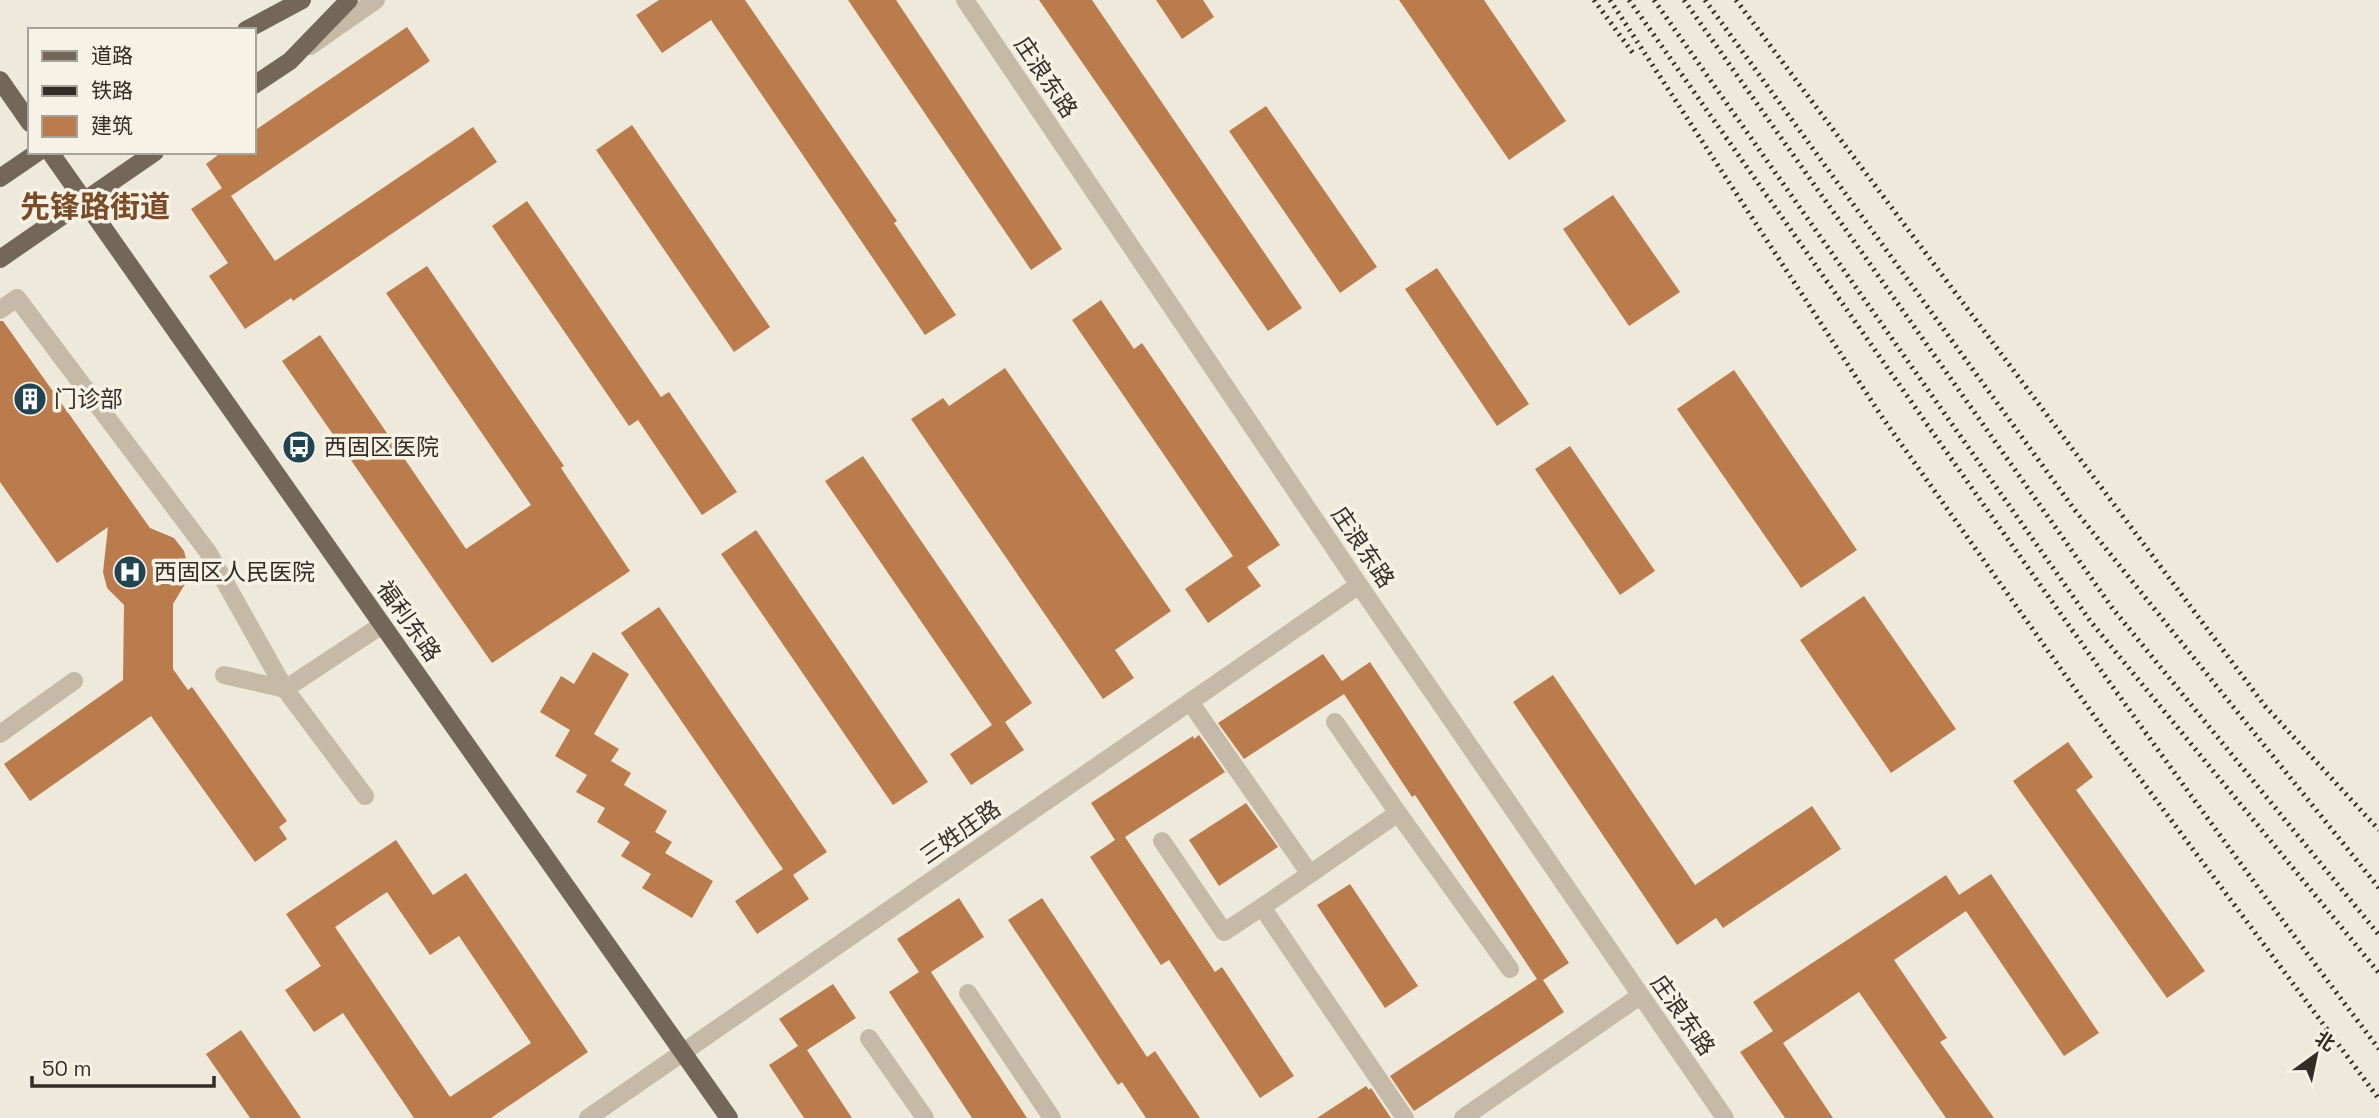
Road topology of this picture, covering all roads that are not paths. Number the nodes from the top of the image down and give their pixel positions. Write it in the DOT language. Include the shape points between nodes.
graph roads {
  1 [pos="291,0"];
  2 [pos="302,0"];
  3 [pos="349,0"];
  4 [pos="376,0"];
  5 [pos="965,0"];
  6 [pos="249,28"];
  7 [pos="250,28"];
  8 [pos="290,61"];
  9 [pos="0,80"];
  10 [pos="256,84"];
  11 [pos="28,120"];
  12 [pos="35,154"];
  13 [pos="51,154"];
  14 [pos="152,154"];
  15 [pos="0,178"];
  16 [pos="83,201"];
  17 [pos="0,259"];
  18 [pos="0,310"];
  19 [pos="1359,585"];
  20 [pos="382,625"];
  21 [pos="224,675"];
  22 [pos="74,681"];
  23 [pos="285,689"];
  24 [pos="1190,702"];
  25 [pos="1335,722"];
  26 [pos="0,734"];
  27 [pos="365,796"];
  28 [pos="1398,813"];
  29 [pos="1162,841"];
  30 [pos="1310,874"];
  31 [pos="1262,906"];
  32 [pos="1510,969"];
  33 [pos="968,993"];
  34 [pos="1640,996"];
  35 [pos="869,1038"];
  36 [pos="684,1052"];
  37 [pos="588,1118"];
  38 [pos="729,1118"];
  39 [pos="925,1118"];
  40 [pos="1052,1118"];
  41 [pos="1405,1118"];
  42 [pos="1464,1118"];
  43 [pos="1725,1118"];
  1 -- 6 [label="street"];
  2 -- 7 [label="main road"];
  3 -- 8 [label="main road"];
  4 -- 8 [label="street"];
  5 -- 19 [label="street, 庄浪东路"];
  8 -- 10 [label="main road"];
  9 -- 11 [label="main road"];
  12 -- 15 [label="main road"];
  13 -- 16 [label="main road, 福利东路"];
  14 -- 16 [label="main road"];
  16 -- 17 [label="main road"];
  16 -- 20 [label="main road, 福利东路"];
  18 -- 23 [label="street" via="17,298 200,541"];
  19 -- 24 [label="street, 三姓庄路"];
  19 -- 34 [label="street, 庄浪东路"];
  20 -- 23 [label="street"];
  20 -- 36 [label="main road, 福利东路"];
  21 -- 23 [label="street"];
  22 -- 26 [label="street"];
  23 -- 27 [label="street"];
  24 -- 30 [label="street"];
  24 -- 36 [label="street, 三姓庄路"];
  25 -- 28 [label="street"];
  28 -- 30 [label="street"];
  28 -- 32 [label="street"];
  29 -- 31 [label="street" via="1224,932"];
  30 -- 31 [label="street"];
  31 -- 41 [label="street"];
  33 -- 40 [label="street"];
  34 -- 42 [label="street"];
  34 -- 43 [label="street, 庄浪东路"];
  35 -- 39 [label="street"];
  36 -- 37 [label="street, 三姓庄路"];
  36 -- 38 [label="main road, 福利东路"];
}
